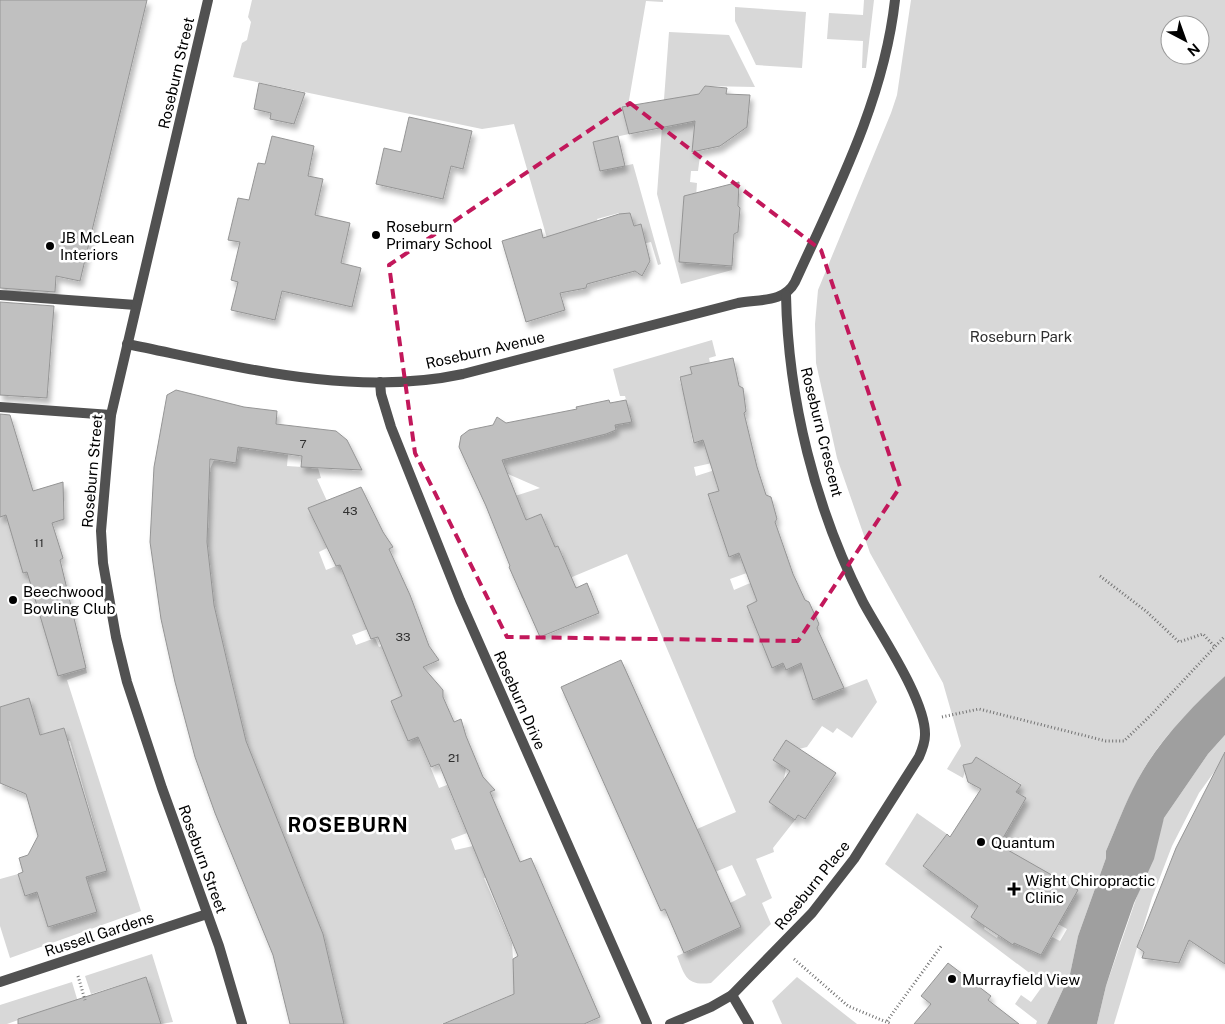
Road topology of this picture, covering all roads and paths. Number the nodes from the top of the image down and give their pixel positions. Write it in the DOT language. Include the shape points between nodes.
graph roads {
  1 [pos="208,0"];
  2 [pos="895,0"];
  3 [pos="786,294"];
  4 [pos="0,295"];
  5 [pos="136,305"];
  6 [pos="127,344"];
  7 [pos="380,382"];
  8 [pos="0,407"];
  9 [pos="111,415"];
  10 [pos="1100,576"];
  11 [pos="1225,636"];
  12 [pos="1214,647"];
  13 [pos="923,721"];
  14 [pos="207,914"];
  15 [pos="942,945"];
  16 [pos="780,947"];
  17 [pos="0,982"];
  18 [pos="732,995"];
  19 [pos="887,1021"];
  20 [pos="242,1024"];
  21 [pos="647,1024"];
  22 [pos="670,1024"];
  23 [pos="749,1024"];
  24 [pos="891,1024"];
  1 -- 5 [label="street, Roseburn Street"];
  2 -- 3 [label="street" via="881,75 867,114 822,222 795,282"];
  3 -- 7 [label="street, Roseburn Avenue" via="780,298 738,303 463,374"];
  3 -- 13 [label="street, Roseburn Crescent" via="792,382 825,508 852,578 906,680"];
  4 -- 5 [label="street"];
  5 -- 6 [label="street, Roseburn Street"];
  6 -- 7 [label="street, Roseburn Avenue" via="280,374"];
  6 -- 9 [label="street, Roseburn Street"];
  7 -- 21 [label="street, Roseburn Drive" via="390,427 460,600"];
  8 -- 9 [label="street"];
  9 -- 14 [label="street, Roseburn Street" via="101,531 103,563 116,637 130,691"];
  10 -- 12 [label="path" via="1147,612 1179,642 1203,634"];
  11 -- 12 [label="path"];
  12 -- 13 [label="path" via="1124,741 1106,741 979,709"];
  13 -- 16 [label="street, Roseburn Place" via="925,734 919,757 877,825 842,876"];
  14 -- 17 [label="street, Russell Gardens"];
  14 -- 20 [label="street, Roseburn Street" via="227,968"];
  15 -- 19 [label="path"];
  16 -- 18 [label="street, Roseburn Place"];
  16 -- 19 [label="path" via="848,1006"];
  18 -- 22 [label="street, Roseburn Place"];
  18 -- 23 [label="street"];
  19 -- 24 [label="path"];
}
